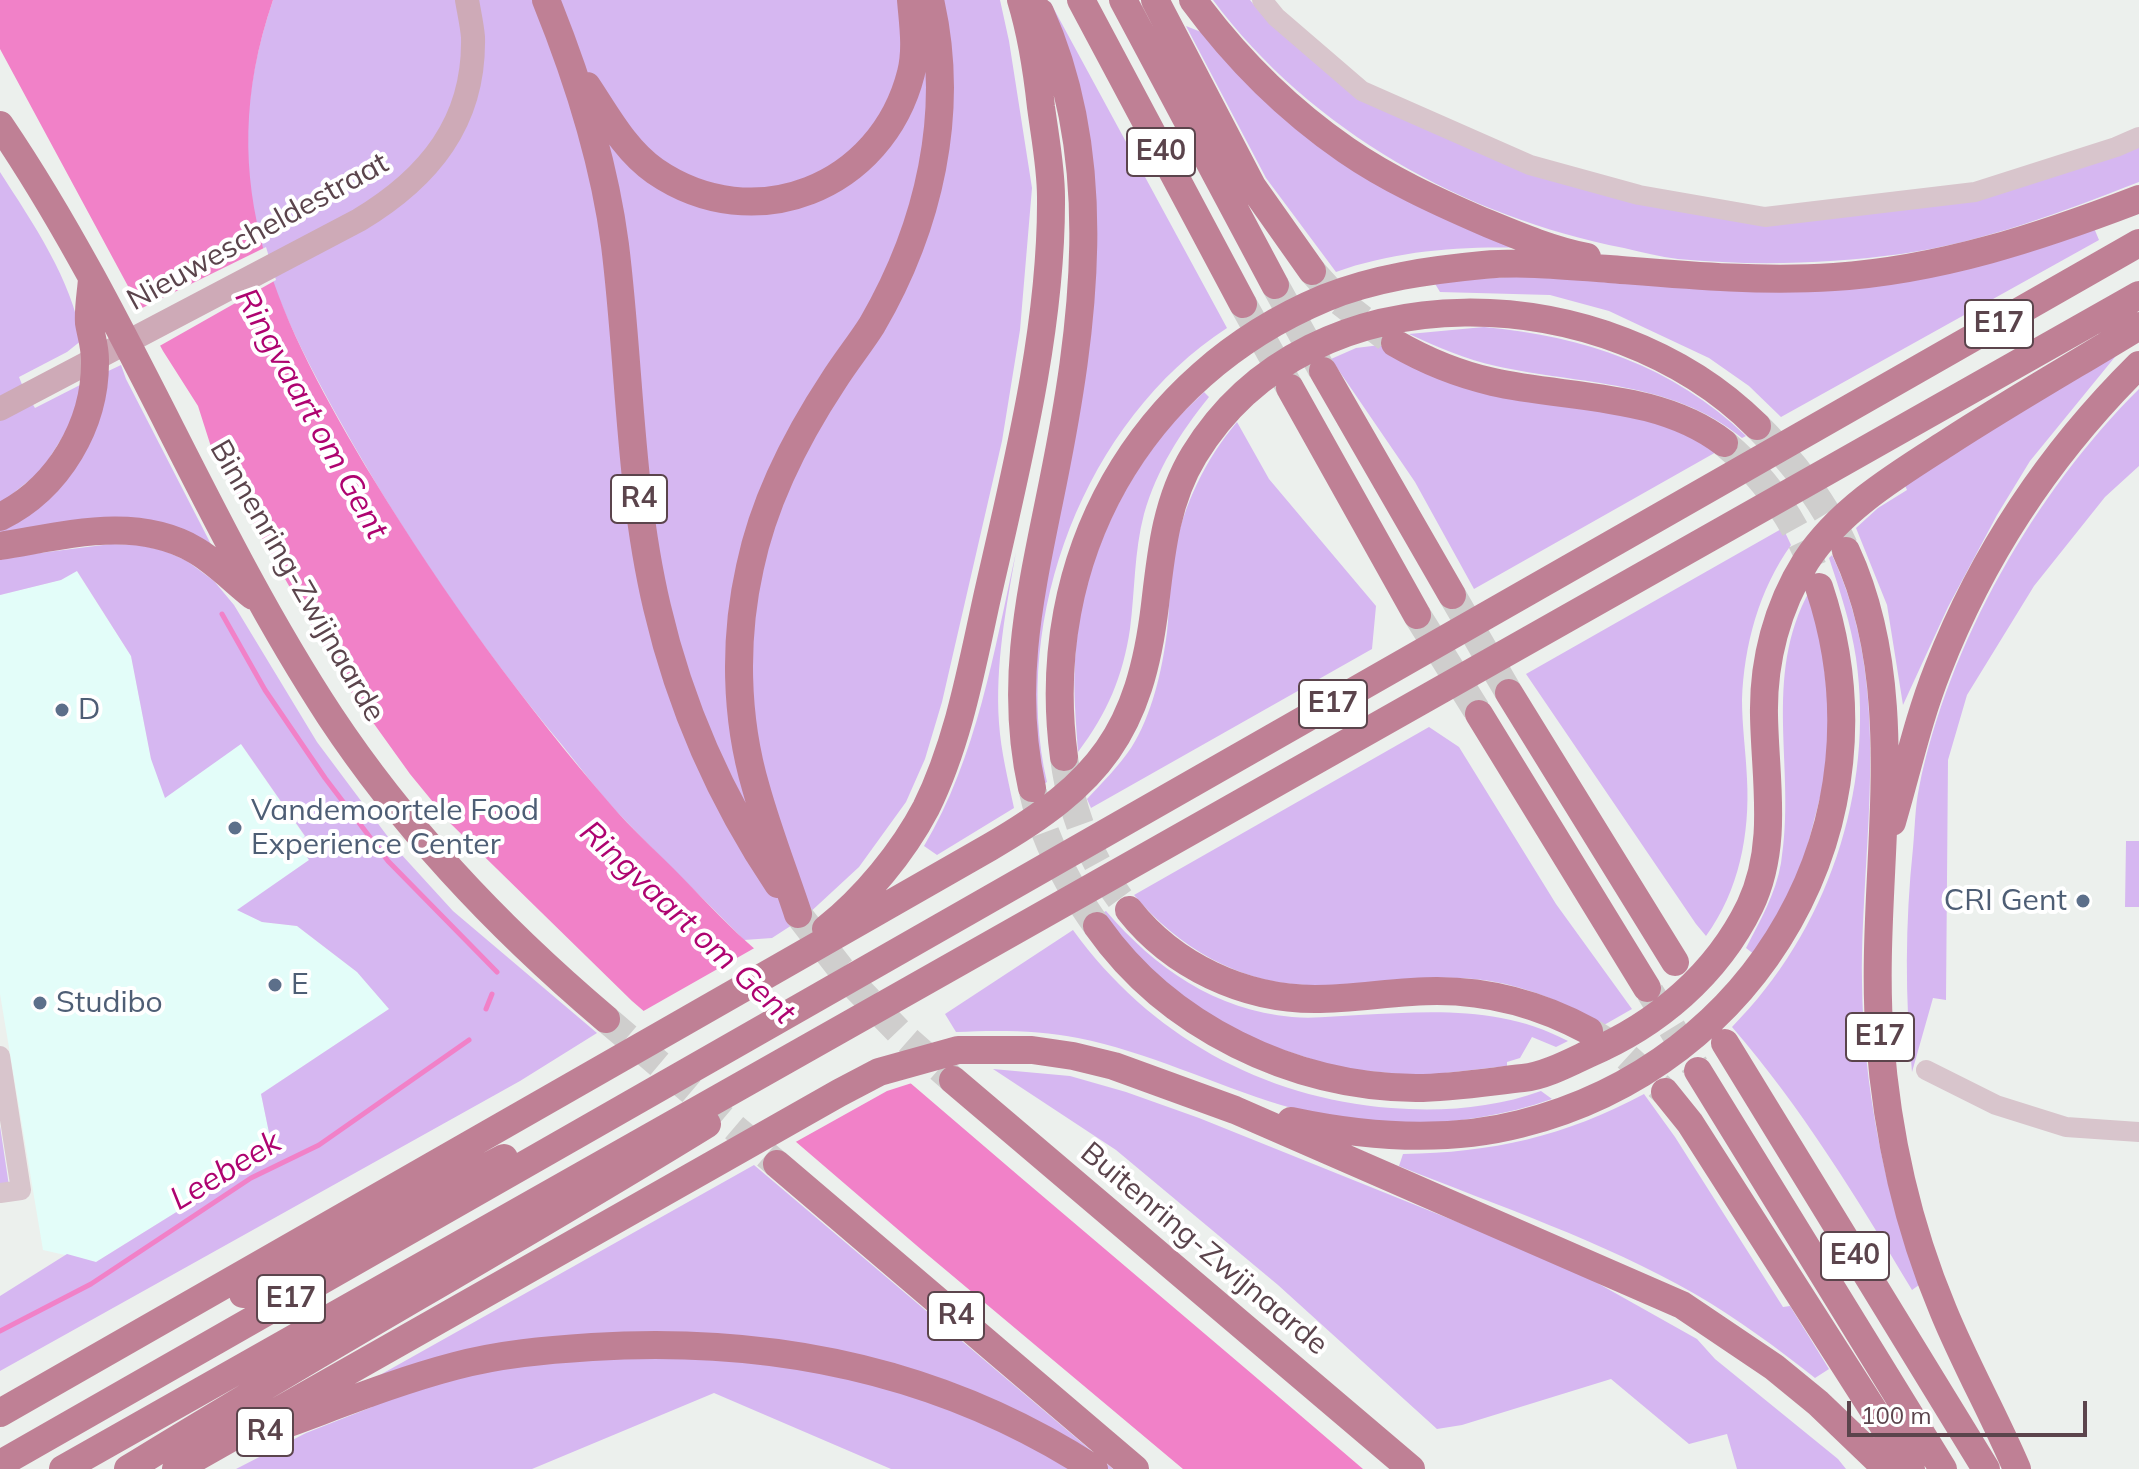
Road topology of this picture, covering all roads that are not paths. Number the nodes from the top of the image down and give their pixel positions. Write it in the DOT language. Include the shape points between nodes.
graph roads {
  1 [pos="467,0"];
  2 [pos="546,0"];
  3 [pos="911,0"];
  4 [pos="930,0"];
  5 [pos="1021,0"];
  6 [pos="1034,0"];
  7 [pos="1081,0"];
  8 [pos="1123,0"];
  9 [pos="1155,0"];
  10 [pos="1193,0"];
  11 [pos="1262,0"];
  12 [pos="569,56"];
  13 [pos="0,125"];
  14 [pos="2139,137"];
  15 [pos="2139,199"];
  16 [pos="2139,243"];
  17 [pos="1312,271"];
  18 [pos="1674,274"];
  19 [pos="93,278"];
  20 [pos="1275,285"];
  21 [pos="2139,295"];
  22 [pos="1243,304"];
  23 [pos="2139,326"];
  24 [pos="1395,343"];
  25 [pos="2139,365"];
  26 [pos="1323,371"];
  27 [pos="1290,388"];
  28 [pos="0,409"];
  29 [pos="1757,426"];
  30 [pos="1724,443"];
  31 [pos="0,517"];
  32 [pos="0,546"];
  33 [pos="1846,551"];
  34 [pos="1819,587"];
  35 [pos="1452,595"];
  36 [pos="263,604"];
  37 [pos="1417,615"];
  38 [pos="1509,693"];
  39 [pos="1479,714"];
  40 [pos="1064,757"];
  41 [pos="1032,788"];
  42 [pos="1881,857"];
  43 [pos="1129,910"];
  44 [pos="1097,926"];
  45 [pos="1675,962"];
  46 [pos="765,976"];
  47 [pos="1647,988"];
  48 [pos="606,1019"];
  49 [pos="1589,1031"];
  50 [pos="1725,1043"];
  51 [pos="0,1056"];
  52 [pos="1926,1070"];
  53 [pos="1698,1071"];
  54 [pos="953,1080"];
  55 [pos="1665,1092"];
  56 [pos="1235,1110"];
  57 [pos="577,1128"];
  58 [pos="2139,1132"];
  59 [pos="777,1164"];
  60 [pos="620,1165"];
  61 [pos="0,1193"];
  62 [pos="44,1388"];
  63 [pos="0,1413"];
  64 [pos="187,1463"];
  65 [pos="0,1464"];
  66 [pos="63,1469"];
  67 [pos="128,1469"];
  68 [pos="1094,1469"];
  69 [pos="1135,1469"];
  70 [pos="1411,1469"];
  71 [pos="1887,1469"];
  72 [pos="1911,1469"];
  73 [pos="1943,1469"];
  74 [pos="1986,1469"];
  75 [pos="2017,1469"];
  1 -- 28 [label="main road, Nieuwescheldestraat" via="473,36 468,85 454,126 412,183 343,228"];
  2 -- 12 [label="highway, R4"];
  3 -- 12 [label="highway, R4" via="911,70 885,131 842,175 813,190 754,203 685,188 655,171 617,133"];
  4 -- 12 [label="highway, R4" via="940,111 925,206 893,287 806,426 780,478 750,566 742,611 740,699 746,741 755,786 798,914 754,848 709,761 676,676 657,607 630,426 615,244"];
  5 -- 46 [label="highway" via="1033,39 1051,196 1041,332 1021,450 962,707 924,812 875,880 832,924"];
  6 -- 41 [label="highway" via="1059,59 1077,142 1083,265 1072,376 1024,635 1021,721"];
  7 -- 22 [label="highway, E40"];
  8 -- 20 [label="highway, E40"];
  9 -- 17 [label="highway" via="1252,186"];
  10 -- 18 [label="highway" via="1274,92 1371,165 1433,200 1510,233 1570,253"];
  11 -- 14 [label="street" via="1362,91 1530,165 1639,195 1765,217 1975,192"];
  13 -- 19 [label="highway, Binnenring-Zwijnaarde"];
  15 -- 18 [label="highway" via="2060,229 1905,269 1774,279"];
  16 -- 57 [label="highway, E17" via="647,1095"];
  18 -- 40 [label="highway" via="1487,265 1415,274 1327,297 1240,344 1151,427 1095,519 1067,610 1060,658"];
  19 -- 31 [label="highway" via="89,320 95,357 87,419 48,482"];
  19 -- 36 [label="highway, Binnenring-Zwijnaarde"];
  21 -- 60 [label="highway, E17" via="843,1030 738,1105"];
  23 -- 44 [label="highway" via="1899,474 1861,502 1807,559 1770,650 1765,683 1768,837 1755,891 1734,935 1692,987 1640,1028 1525,1078 1412,1088 1339,1080 1263,1057 1193,1019 1133,969"];
  24 -- 30 [label="highway" via="1467,375 1629,403 1681,419"];
  25 -- 42 [label="highway" via="2067,443 1982,573 1938,670"];
  26 -- 35 [label="highway"];
  27 -- 37 [label="highway"];
  29 -- 46 [label="highway, E17" via="1710,386 1669,361 1580,325 1533,316 1461,312 1406,319 1352,331 1317,346 1253,388 1207,435 1181,481 1164,532 1145,664 1123,728 1106,754 1030,824"];
  32 -- 36 [label="highway" via="94,531 155,534 198,551"];
  33 -- 42 [label="highway, E17" via="1871,618 1880,665"];
  34 -- 56 [label="highway" via="1838,661 1842,706 1835,796 1824,840 1788,923 1733,1001 1697,1036 1612,1090 1520,1125 1479,1132 1410,1136 1327,1129"];
  36 -- 48 [label="highway, Binnenring-Zwijnaarde" via="332,718 442,861 496,921"];
  38 -- 45 [label="highway"];
  39 -- 47 [label="highway"];
  42 -- 75 [label="highway, E17" via="1876,983 1896,1159 1909,1215 1942,1308"];
  43 -- 49 [label="highway" via="1174,953 1252,991 1315,999 1465,992 1528,1003"];
  46 -- 62 [label="highway, E17"];
  50 -- 74 [label="highway, E40"];
  51 -- 61 [label="street" via="21,1190"];
  52 -- 58 [label="street" via="1996,1105 2066,1127"];
  53 -- 73 [label="highway, E40"];
  54 -- 70 [label="highway, Buitenring-Zwijnaarde"];
  55 -- 72 [label="highway"];
  56 -- 64 [label="highway" via="1073,1056 958,1050 879,1072"];
  56 -- 71 [label="highway" via="1682,1305 1796,1385"];
  57 -- 62 [label="highway, E17"];
  57 -- 65 [label="highway, E17"];
  59 -- 69 [label="highway, R4"];
  60 -- 66 [label="highway, E17"];
  60 -- 67 [label="highway, E17"];
  62 -- 63 [label="highway, E17"];
  64 -- 68 [label="highway, R4" via="457,1365 531,1351 691,1344 832,1362 936,1390 1023,1428"];
}
